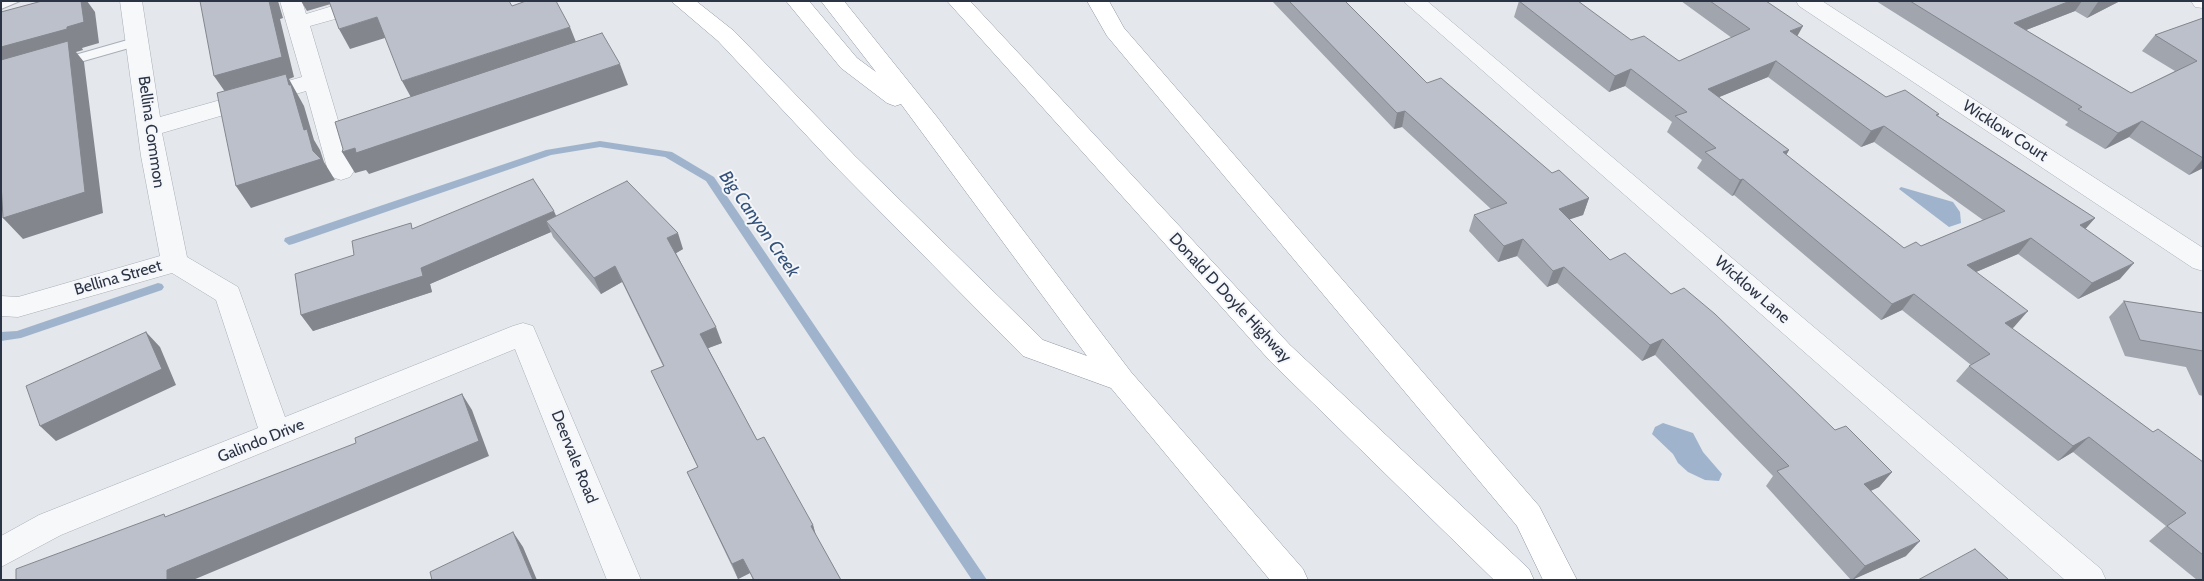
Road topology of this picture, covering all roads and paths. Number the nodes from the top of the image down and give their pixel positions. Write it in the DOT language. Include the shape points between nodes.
graph roads {
  1 [pos="14,1"];
  2 [pos="131,1"];
  3 [pos="374,1"];
  4 [pos="682,1"];
  5 [pos="797,1"];
  6 [pos="832,1"];
  7 [pos="958,1"];
  8 [pos="1098,1"];
  9 [pos="1414,1"];
  10 [pos="1807,1"];
  11 [pos="1,5"];
  12 [pos="294,12"];
  13 [pos="138,41"];
  14 [pos="47,67"];
  15 [pos="313,81"];
  16 [pos="396,117"];
  17 [pos="928,123"];
  18 [pos="150,128"];
  19 [pos="331,138"];
  20 [pos="341,171"];
  21 [pos="2203,261"];
  22 [pos="175,262"];
  23 [pos="1,306"];
  24 [pos="524,334"];
  25 [pos="1120,380"];
  26 [pos="276,436"];
  27 [pos="1,553"];
  28 [pos="624,580"];
  29 [pos="1290,580"];
  30 [pos="1518,580"];
  31 [pos="1560,580"];
  32 [pos="2089,580"];
  1 -- 11 [label="lane"];
  2 -- 13 [label="street, Bellina Common"];
  3 -- 12 [label="street"];
  4 -- 25 [label="highway" via="726,36 1033,348"];
  5 -- 17 [label="highway" via="849,63"];
  6 -- 17 [label="highway"];
  7 -- 30 [label="highway, Donald D Doyle Highway" via="1280,353"];
  8 -- 31 [label="highway" via="1115,31 1528,516"];
  9 -- 32 [label="street, Wicklow Lane"];
  10 -- 21 [label="street, Wicklow Court"];
  12 -- 15 [label="street"];
  13 -- 14 [label="lane"];
  13 -- 18 [label="street, Bellina Common"];
  15 -- 18 [label="street"];
  15 -- 19 [label="street"];
  16 -- 19 [label="street"];
  17 -- 25 [label="highway"];
  18 -- 22 [label="street, Bellina Common" via="162,207"];
  19 -- 20 [label="street"];
  22 -- 23 [label="street, Bellina Street" via="18,307"];
  22 -- 26 [label="street, Bellina Street" via="228,294"];
  24 -- 26 [label="street, Galindo Drive"];
  24 -- 28 [label="street, Deervale Road"];
  25 -- 29 [label="highway"];
  26 -- 27 [label="street, Galindo Drive" via="50,525"];
}
